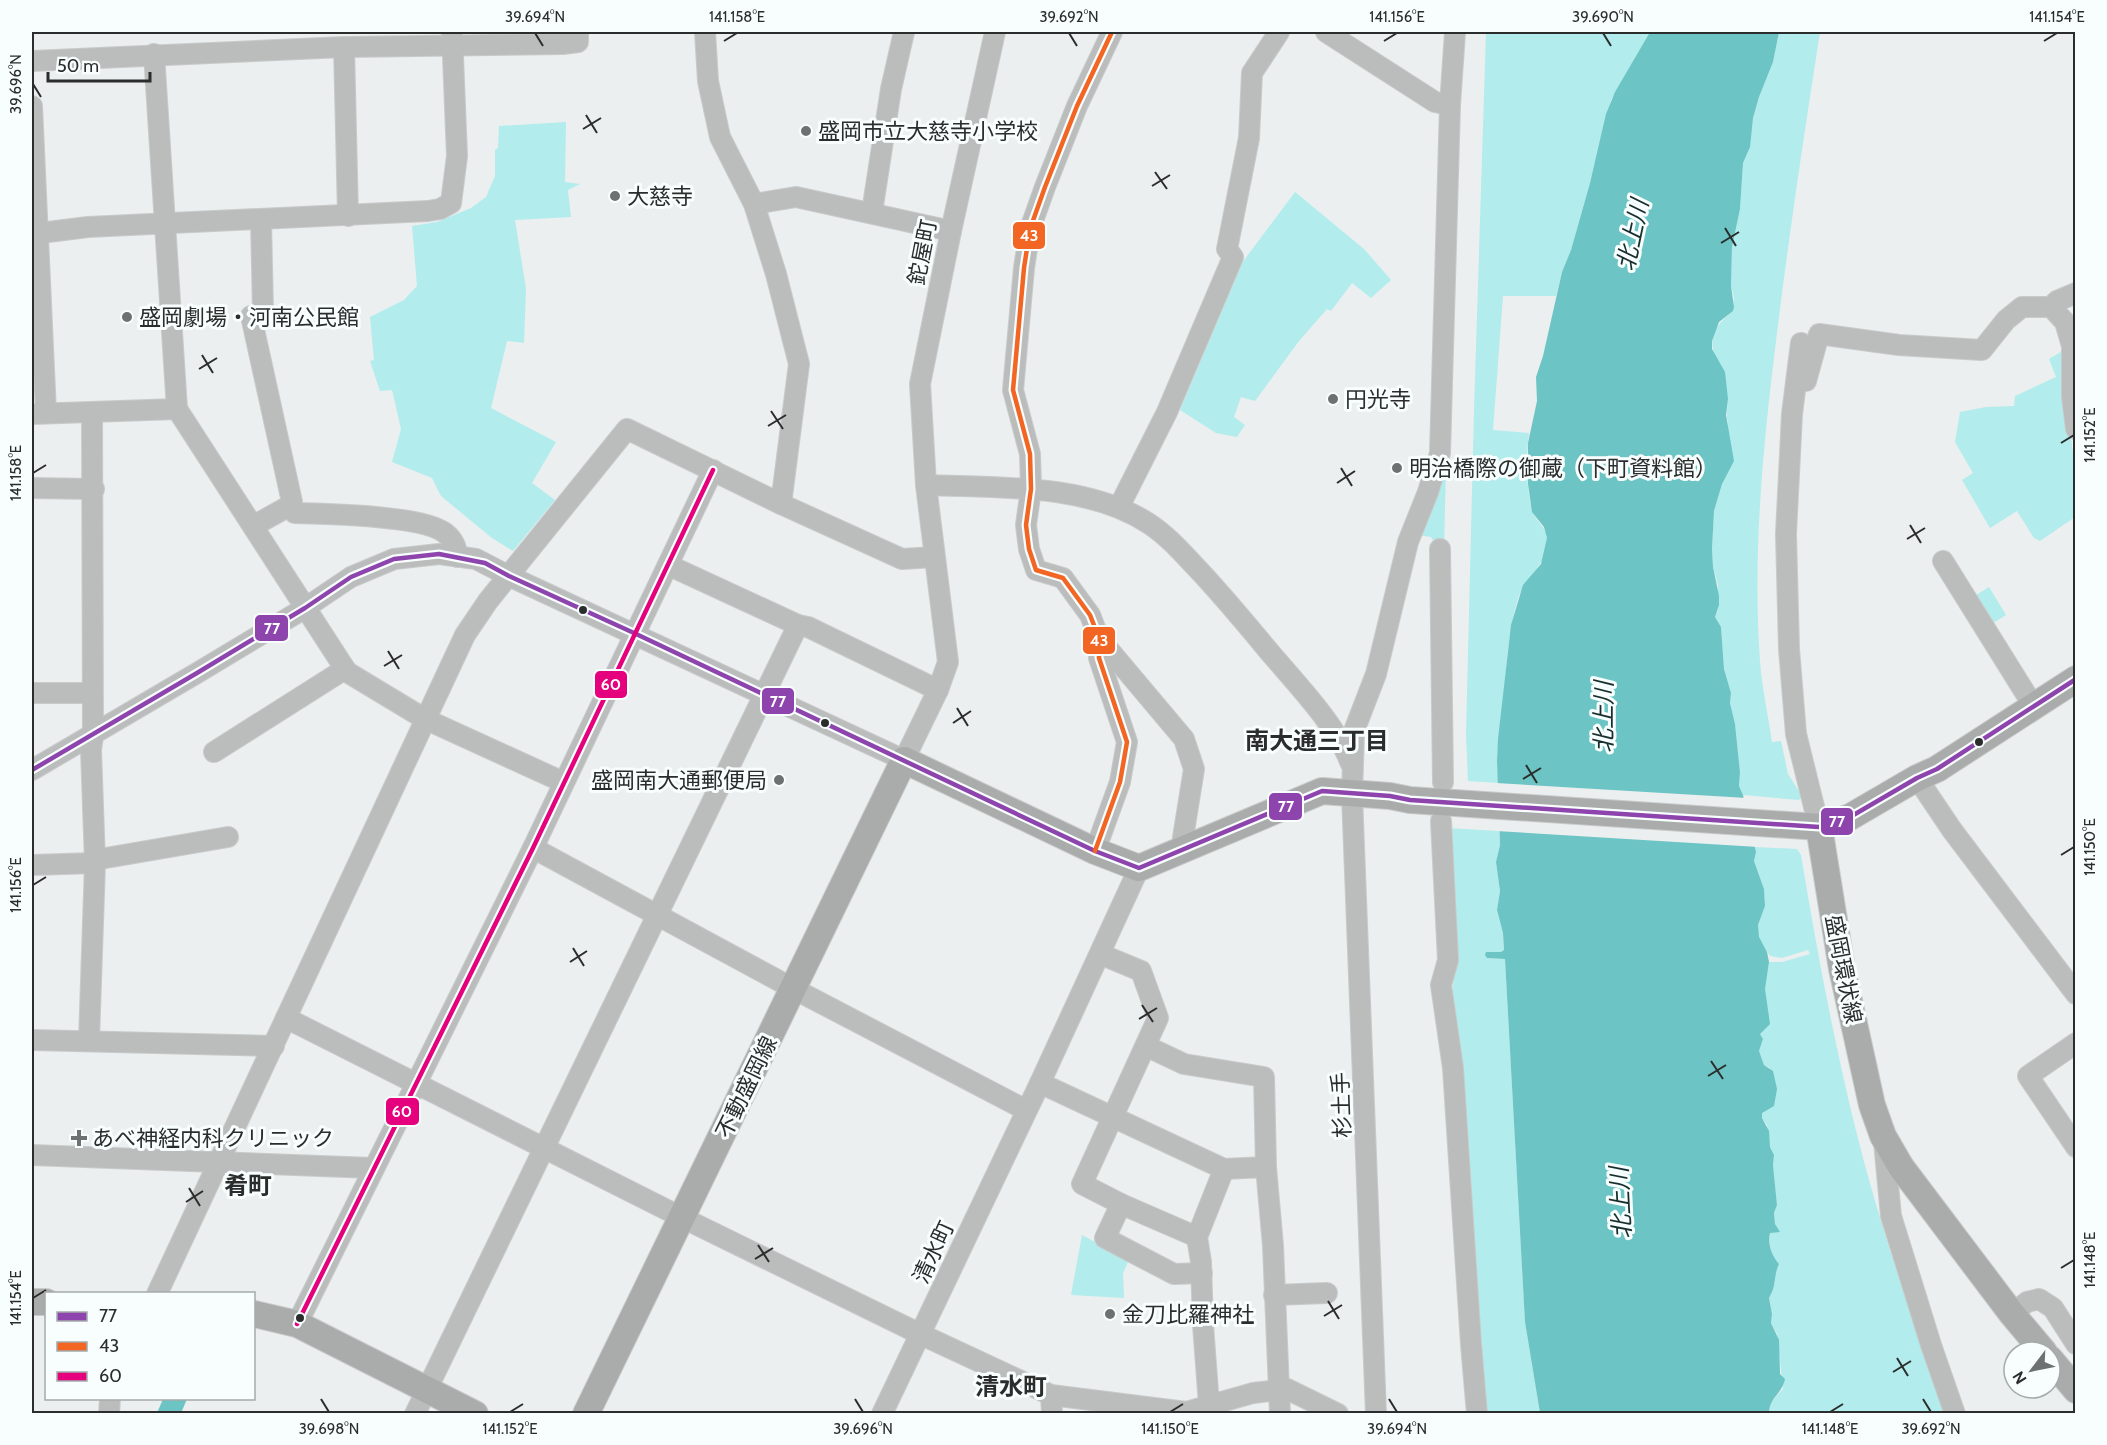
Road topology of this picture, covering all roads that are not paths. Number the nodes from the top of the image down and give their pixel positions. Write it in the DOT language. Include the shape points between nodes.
graph roads {
  1 [pos="578,32"];
  2 [pos="705,32"];
  3 [pos="904,32"];
  4 [pos="995,32"];
  5 [pos="1112,32"];
  6 [pos="1279,32"];
  7 [pos="1326,32"];
  8 [pos="1455,32"];
  9 [pos="452,38"];
  10 [pos="339,42"];
  11 [pos="154,54"];
  12 [pos="32,61"];
  13 [pos="1450,105"];
  14 [pos="32,106"];
  15 [pos="754,204"];
  16 [pos="872,212"];
  17 [pos="348,216"];
  18 [pos="261,220"];
  19 [pos="165,224"];
  20 [pos="951,231"];
  21 [pos="35,233"];
  22 [pos="2076,293"];
  23 [pos="2051,307"];
  24 [pos="1801,343"];
  25 [pos="1793,406"];
  26 [pos="177,409"];
  27 [pos="92,412"];
  28 [pos="39,414"];
  29 [pos="2076,429"];
  30 [pos="713,470"];
  31 [pos="926,485"];
  32 [pos="32,488"];
  33 [pos="93,489"];
  34 [pos="1031,489"];
  35 [pos="781,504"];
  36 [pos="291,505"];
  37 [pos="1119,507"];
  38 [pos="253,526"];
  39 [pos="1440,549"];
  40 [pos="458,557"];
  41 [pos="934,557"];
  42 [pos="1943,561"];
  43 [pos="668,565"];
  44 [pos="509,576"];
  45 [pos="305,608"];
  46 [pos="798,625"];
  47 [pos="634,633"];
  48 [pos="1099,638"];
  49 [pos="345,669"];
  50 [pos="2076,679"];
  51 [pos="938,690"];
  52 [pos="32,693"];
  53 [pos="92,693"];
  54 [pos="764,694"];
  55 [pos="2034,706"];
  56 [pos="1359,718"];
  57 [pos="425,720"];
  58 [pos="1335,734"];
  59 [pos="93,735"];
  60 [pos="214,752"];
  61 [pos="904,760"];
  62 [pos="1352,768"];
  63 [pos="32,770"];
  64 [pos="1917,778"];
  65 [pos="563,782"];
  66 [pos="1443,782"];
  67 [pos="1352,795"];
  68 [pos="1441,822"];
  69 [pos="1809,826"];
  70 [pos="228,837"];
  71 [pos="532,848"];
  72 [pos="1181,850"];
  73 [pos="1095,851"];
  74 [pos="94,861"];
  75 [pos="32,865"];
  76 [pos="1139,868"];
  77 [pos="657,914"];
  78 [pos="1100,954"];
  79 [pos="794,989"];
  80 [pos="2076,994"];
  81 [pos="286,1018"];
  82 [pos="32,1040"];
  83 [pos="89,1041"];
  84 [pos="2076,1043"];
  85 [pos="274,1046"];
  86 [pos="1146,1046"];
  87 [pos="1040,1083"];
  88 [pos="415,1084"];
  89 [pos="1026,1110"];
  90 [pos="1113,1117"];
  91 [pos="1883,1136"];
  92 [pos="544,1147"];
  93 [pos="2076,1147"];
  94 [pos="32,1155"];
  95 [pos="218,1161"];
  96 [pos="1266,1167"];
  97 [pos="373,1168"];
  98 [pos="1224,1169"];
  99 [pos="1121,1204"];
  100 [pos="681,1217"];
  101 [pos="1197,1237"];
  102 [pos="1202,1273"];
  103 [pos="157,1292"];
  104 [pos="1327,1293"];
  105 [pos="1274,1295"];
  106 [pos="255,1314"];
  107 [pos="2012,1314"];
  108 [pos="297,1324"];
  109 [pos="920,1334"];
  110 [pos="2034,1340"];
  111 [pos="2076,1344"];
  112 [pos="2062,1373"];
  113 [pos="427,1389"];
  114 [pos="1277,1390"];
  115 [pos="2076,1390"];
  116 [pos="1051,1404"];
  117 [pos="1209,1405"];
  118 [pos="415,1413"];
  119 [pos="475,1413"];
  120 [pos="586,1413"];
  121 [pos="882,1413"];
  122 [pos="1280,1413"];
  123 [pos="1338,1413"];
  124 [pos="1376,1413"];
  125 [pos="1478,1413"];
  126 [pos="1955,1413"];
  1 -- 9 [label="street" via="578,42"];
  2 -- 15 [label="street" via="708,81 720,136"];
  3 -- 16 [label="street"];
  4 -- 20 [label="street, 鉈屋町"];
  5 -- 34 [label="street" via="1045,187 1030,229 1023,268 1012,390 1030,454"];
  6 -- 37 [label="street" via="1252,73 1249,138 1227,249 1233,257 1167,412"];
  7 -- 13 [label="street" via="1435,102"];
  8 -- 13 [label="street, 杉土手"];
  9 -- 10 [label="street"];
  9 -- 17 [label="street" via="457,156 451,203 428,211"];
  10 -- 11 [label="street"];
  10 -- 17 [label="street"];
  11 -- 12 [label="street"];
  11 -- 19 [label="street"];
  13 -- 56 [label="street, 杉土手" via="1440,453 1408,542 1376,674"];
  14 -- 21 [label="street"];
  15 -- 16 [label="street" via="796,197"];
  15 -- 35 [label="street" via="799,364"];
  16 -- 20 [label="street"];
  17 -- 18 [label="street"];
  18 -- 19 [label="street"];
  18 -- 36 [label="street" via="263,312 251,316"];
  19 -- 21 [label="street"];
  19 -- 26 [label="street"];
  20 -- 31 [label="street, 鉈屋町" via="920,384"];
  21 -- 28 [label="street"];
  22 -- 23 [label="street"];
  23 -- 25 [label="street" via="2022,307 1982,350 1899,345 1819,334 1805,384"];
  23 -- 29 [label="street" via="2065,322 2072,346"];
  24 -- 25 [label="street"];
  25 -- 69 [label="street" via="1786,534 1789,649"];
  26 -- 27 [label="street"];
  26 -- 38 [label="street"];
  27 -- 28 [label="street"];
  27 -- 33 [label="street"];
  30 -- 35 [label="street"];
  30 -- 43 [label="street"];
  30 -- 44 [label="street" via="627,429"];
  31 -- 34 [label="street"];
  31 -- 41 [label="street, 鉈屋町"];
  32 -- 33 [label="street"];
  33 -- 53 [label="street"];
  34 -- 37 [label="street"];
  34 -- 48 [label="street" via="1026,525 1036,570 1063,578 1090,615"];
  35 -- 41 [label="street" via="902,560"];
  36 -- 38 [label="street"];
  36 -- 40 [label="street" via="294,513 427,525 444,532 455,543"];
  37 -- 58 [label="street" via="1149,523 1171,541 1238,615"];
  38 -- 45 [label="street"];
  39 -- 66 [label="street"];
  40 -- 44 [label="street" via="485,563"];
  40 -- 45 [label="street" via="440,554 394,559 351,577"];
  41 -- 51 [label="street, 鉈屋町" via="948,662"];
  42 -- 55 [label="street"];
  43 -- 46 [label="street"];
  43 -- 47 [label="street"];
  44 -- 47 [label="street"];
  44 -- 57 [label="street" via="465,635"];
  45 -- 49 [label="street"];
  45 -- 59 [label="street"];
  46 -- 51 [label="street"];
  46 -- 54 [label="street"];
  47 -- 54 [label="street"];
  47 -- 65 [label="street"];
  48 -- 72 [label="street" via="1184,739 1194,769"];
  48 -- 73 [label="street" via="1099,658 1127,742 1120,782"];
  49 -- 57 [label="street"];
  49 -- 60 [label="street"];
  50 -- 55 [label="main road"];
  51 -- 61 [label="street, 鉈屋町"];
  52 -- 53 [label="street"];
  53 -- 59 [label="street"];
  54 -- 61 [label="street"];
  54 -- 77 [label="street"];
  55 -- 64 [label="main road"];
  56 -- 58 [label="street" via="1347,731"];
  56 -- 62 [label="street, 杉土手" via="1354,731"];
  57 -- 65 [label="street"];
  57 -- 81 [label="street"];
  58 -- 62 [label="street"];
  59 -- 63 [label="street"];
  59 -- 74 [label="street"];
  61 -- 73 [label="main road"];
  61 -- 79 [label="main road, 不動盛岡線"];
  62 -- 67 [label="street, 杉土手"];
  64 -- 69 [label="main road" via="1850,818"];
  64 -- 80 [label="street"];
  65 -- 71 [label="street"];
  67 -- 69 [label="main road"];
  67 -- 72 [label="main road" via="1322,790"];
  67 -- 124 [label="street, 杉土手"];
  68 -- 125 [label="street" via="1448,960 1441,986 1453,1068"];
  69 -- 91 [label="main road, 盛岡環状線" via="1872,1105"];
  70 -- 74 [label="street"];
  71 -- 77 [label="street"];
  71 -- 88 [label="street"];
  72 -- 76 [label="main road"];
  73 -- 76 [label="main road"];
  74 -- 75 [label="street"];
  74 -- 83 [label="street"];
  76 -- 78 [label="street, 清水町"];
  77 -- 79 [label="street"];
  77 -- 92 [label="street"];
  78 -- 86 [label="street" via="1142,971 1158,1018"];
  78 -- 87 [label="street, 清水町"];
  79 -- 89 [label="street"];
  79 -- 100 [label="main road, 不動盛岡線"];
  81 -- 85 [label="street"];
  81 -- 88 [label="street"];
  82 -- 83 [label="street"];
  83 -- 85 [label="street"];
  84 -- 93 [label="street" via="2028,1076"];
  85 -- 95 [label="street"];
  86 -- 90 [label="street"];
  86 -- 96 [label="street" via="1184,1064 1264,1077"];
  87 -- 89 [label="street, 清水町"];
  87 -- 90 [label="street"];
  88 -- 92 [label="street"];
  88 -- 97 [label="street"];
  89 -- 109 [label="street, 清水町"];
  90 -- 98 [label="street"];
  90 -- 99 [label="street" via="1082,1184"];
  91 -- 107 [label="main road, 盛岡環状線" via="1901,1167"];
  91 -- 126 [label="street" via="1891,1216"];
  92 -- 100 [label="street"];
  92 -- 113 [label="street"];
  94 -- 95 [label="street"];
  95 -- 97 [label="street"];
  95 -- 103 [label="street"];
  96 -- 98 [label="street"];
  96 -- 105 [label="street"];
  97 -- 108 [label="street"];
  98 -- 101 [label="street"];
  99 -- 101 [label="street"];
  99 -- 102 [label="street" via="1105,1238 1174,1274"];
  100 -- 109 [label="street"];
  100 -- 120 [label="main road, 不動盛岡線"];
  101 -- 102 [label="street"];
  102 -- 117 [label="street"];
  104 -- 105 [label="street"];
  105 -- 114 [label="street"];
  106 -- 108 [label="main road"];
  107 -- 110 [label="main road, 盛岡環状線"];
  107 -- 111 [label="street" via="2027,1302 2039,1299 2053,1308"];
  108 -- 113 [label="main road"];
  109 -- 116 [label="street"];
  109 -- 121 [label="street, 清水町"];
  112 -- 115 [label="main road"];
  113 -- 118 [label="street"];
  113 -- 119 [label="main road"];
  114 -- 117 [label="street"];
  114 -- 122 [label="street"];
  114 -- 123 [label="street" via="1287,1389"];
  116 -- 117 [label="street" via="1186,1412"];
}
